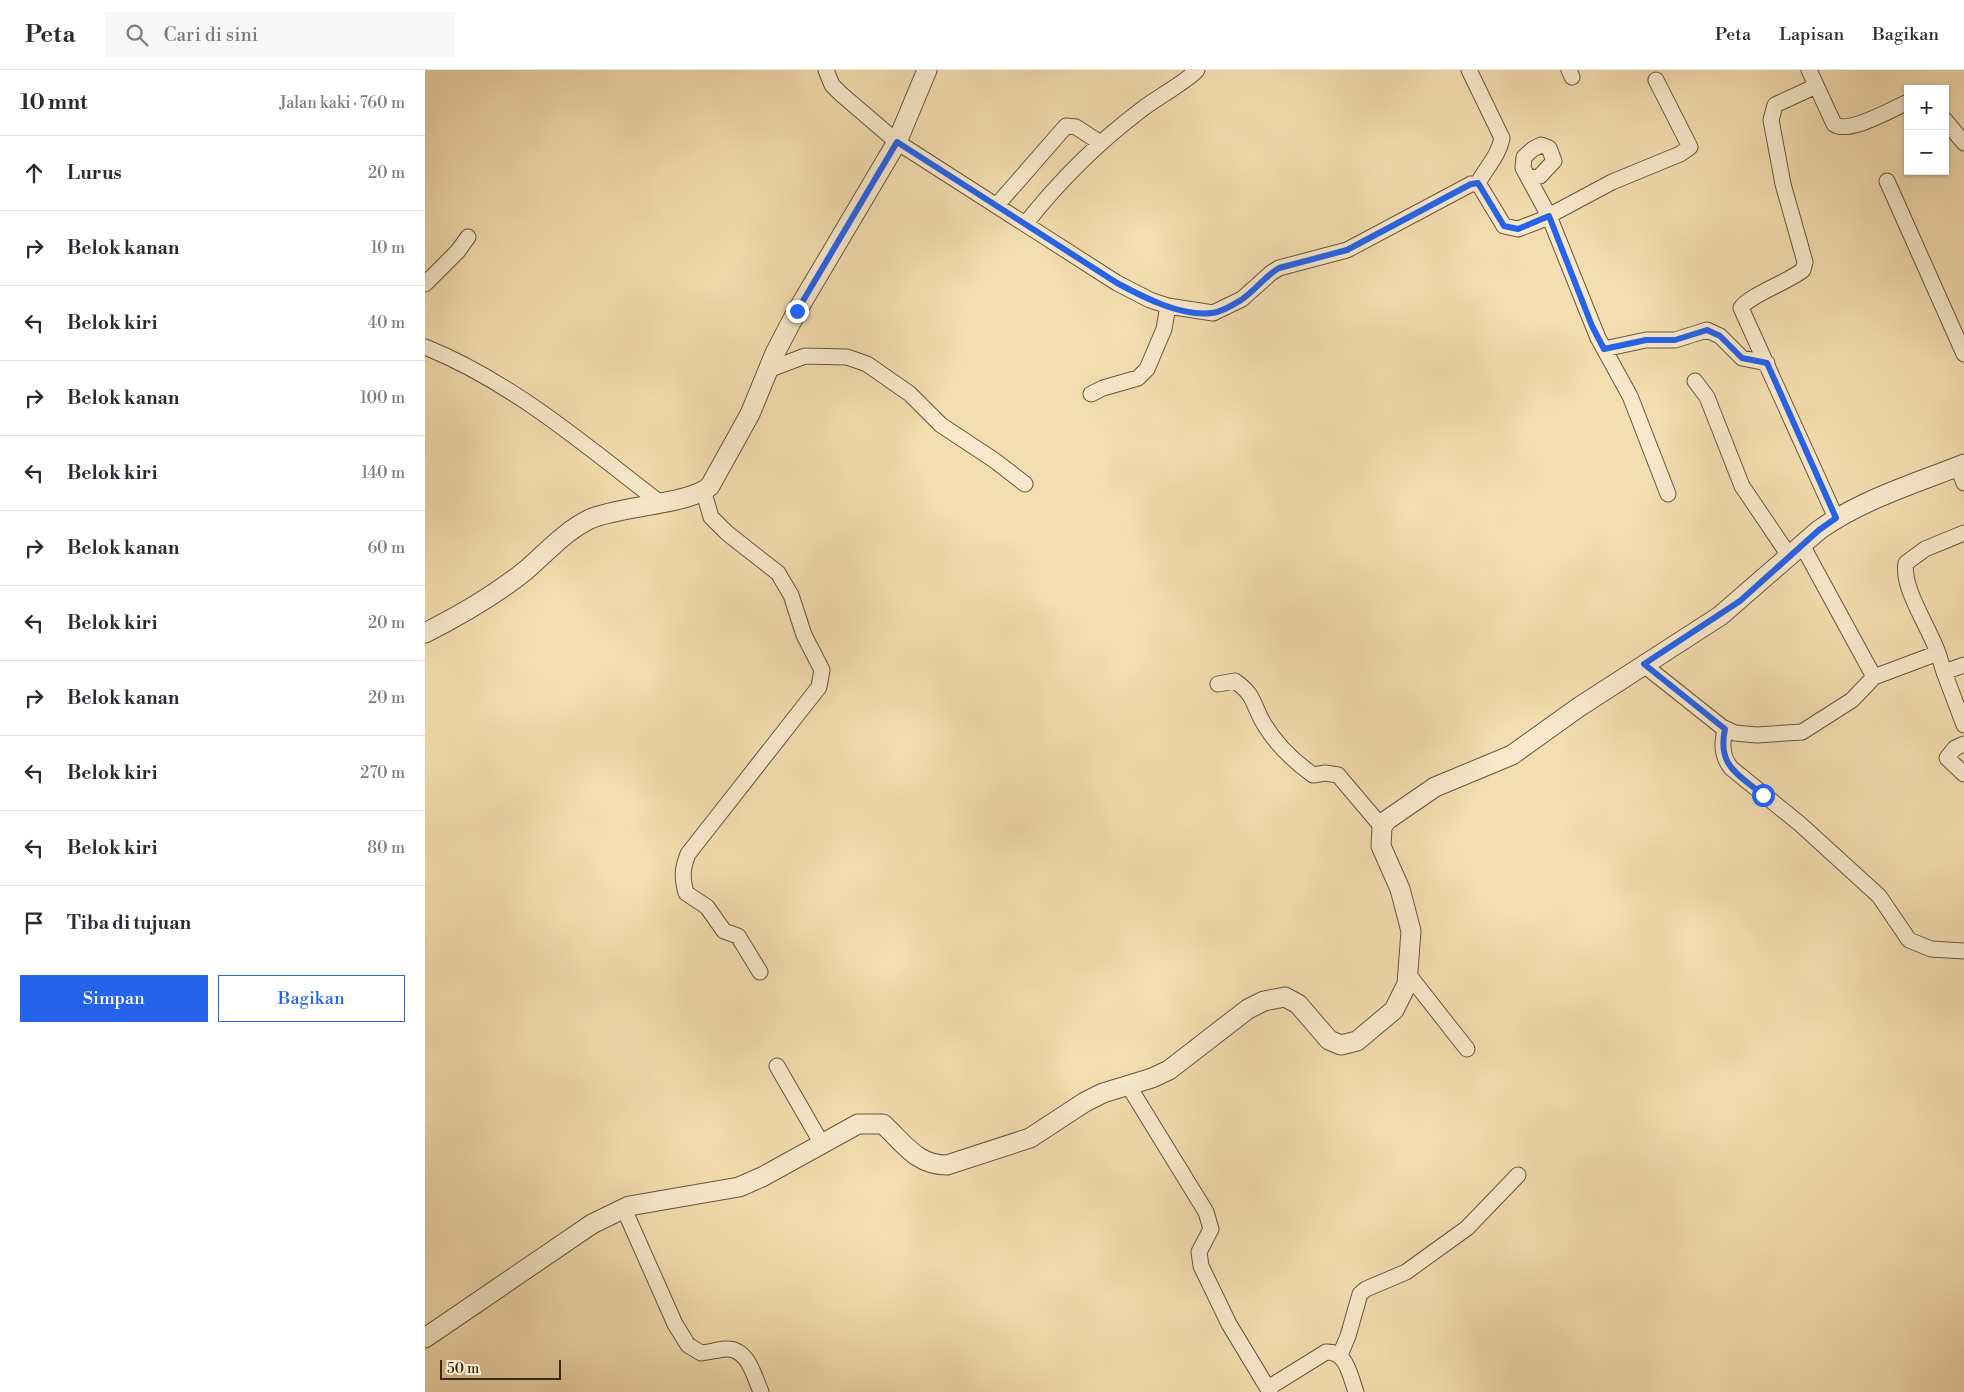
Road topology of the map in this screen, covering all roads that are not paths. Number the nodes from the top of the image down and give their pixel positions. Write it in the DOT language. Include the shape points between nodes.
graph roads {
  1 [pos="826,70"];
  2 [pos="927,70"];
  3 [pos="1197,70"];
  4 [pos="1469,70"];
  5 [pos="1809,70"];
  6 [pos="1656,80"];
  7 [pos="1816,86"];
  8 [pos="1904,104"];
  9 [pos="1949,125"];
  10 [pos="897,142"];
  11 [pos="1099,142"];
  12 [pos="1964,142"];
  13 [pos="1530,178"];
  14 [pos="1887,181"];
  15 [pos="1478,183"];
  16 [pos="997,205"];
  17 [pos="1549,216"];
  18 [pos="1026,223"];
  19 [pos="468,238"];
  20 [pos="425,284"];
  21 [pos="1168,306"];
  22 [pos="425,347"];
  23 [pos="1604,349"];
  24 [pos="1964,354"];
  25 [pos="1767,363"];
  26 [pos="768,370"];
  27 [pos="1695,381"];
  28 [pos="1091,394"];
  29 [pos="1962,471"];
  30 [pos="1025,484"];
  31 [pos="704,493"];
  32 [pos="1667,494"];
  33 [pos="659,502"];
  34 [pos="1836,518"];
  35 [pos="1964,533"];
  36 [pos="1796,551"];
  37 [pos="425,633"];
  38 [pos="1938,652"];
  39 [pos="1644,664"];
  40 [pos="1964,665"];
  41 [pos="1944,672"];
  42 [pos="1874,676"];
  43 [pos="1218,684"];
  44 [pos="1964,725"];
  45 [pos="1725,729"];
  46 [pos="1964,744"];
  47 [pos="1964,774"];
  48 [pos="1382,827"];
  49 [pos="1964,951"];
  50 [pos="760,972"];
  51 [pos="1408,974"];
  52 [pos="1467,1049"];
  53 [pos="777,1066"];
  54 [pos="1128,1085"];
  55 [pos="822,1144"];
  56 [pos="1518,1176"];
  57 [pos="624,1209"];
  58 [pos="425,1338"];
  59 [pos="1340,1355"];
  60 [pos="1269,1390"];
  61 [pos="761,1392"];
  62 [pos="1356,1392"];
  1 -- 10 [label="street" via="832,85"];
  2 -- 10 [label="street"];
  3 -- 11 [label="street"];
  4 -- 15 [label="street" via="1502,138 1496,157"];
  5 -- 7 [label="street"];
  6 -- 17 [label="street" via="1689,148 1612,182"];
  7 -- 8 [label="street" via="1839,128 1851,128"];
  7 -- 25 [label="street" via="1775,105 1772,111 1783,184 1805,262 1799,274 1756,296 1741,308"];
  9 -- 12 [label="street"];
  10 -- 16 [label="street"];
  10 -- 26 [label="street" via="797,311"];
  11 -- 16 [label="street" via="1076,127 1066,126"];
  11 -- 18 [label="street"];
  13 -- 17 [label="street"];
  14 -- 24 [label="street"];
  15 -- 17 [label="street" via="1504,226 1518,229"];
  15 -- 21 [label="street" via="1465,186 1347,250 1279,268 1229,307 1213,313"];
  16 -- 18 [label="street"];
  17 -- 23 [label="street"];
  18 -- 21 [label="street" via="1117,283"];
  19 -- 20 [label="street"];
  21 -- 28 [label="street" via="1164,329 1147,369 1138,378"];
  22 -- 33 [label="street" via="490,379 522,400"];
  23 -- 25 [label="street" via="1646,340 1675,340 1707,330 1720,336 1742,358"];
  23 -- 32 [label="street" via="1630,396"];
  25 -- 34 [label="street"];
  26 -- 30 [label="street" via="805,356 847,357 867,364 910,394 941,425"];
  26 -- 31 [label="street" via="750,414"];
  27 -- 36 [label="street" via="1707,397 1742,486"];
  29 -- 34 [label="street" via="1873,499"];
  31 -- 33 [label="street"];
  31 -- 50 [label="street" via="711,516 727,533 778,573 791,595 804,635 822,670 819,686 688,854 683,868 685,893 707,907 725,931 738,936"];
  33 -- 37 [label="street" via="591,518 572,529 524,572 453,619"];
  34 -- 36 [label="street"];
  35 -- 38 [label="street" via="1925,549 1906,562 1907,586"];
  36 -- 39 [label="street" via="1720,616"];
  36 -- 42 [label="street"];
  38 -- 41 [label="street"];
  38 -- 42 [label="street"];
  39 -- 45 [label="street"];
  39 -- 48 [label="street" via="1512,755 1422,794 1392,815"];
  40 -- 41 [label="street"];
  41 -- 44 [label="street"];
  42 -- 45 [label="street" via="1852,700 1802,732 1757,735"];
  43 -- 48 [label="street" via="1235,681 1246,689 1254,699 1264,724 1296,763 1313,775 1338,775"];
  45 -- 49 [label="street" via="1722,748 1725,761 1731,768 1800,824 1879,896 1909,940 1931,949"];
  46 -- 47 [label="street" via="1955,748 1947,758"];
  48 -- 51 [label="street" via="1381,846 1400,889 1411,932"];
  51 -- 52 [label="street"];
  51 -- 54 [label="street" via="1403,996 1394,1010 1357,1041 1341,1045 1329,1040 1298,1004 1285,997 1264,1001 1248,1009 1169,1070"];
  53 -- 55 [label="street"];
  54 -- 55 [label="street" via="1085,1102 1030,1138 947,1165 935,1165 919,1159 883,1124 858,1124"];
  54 -- 60 [label="street" via="1209,1217 1211,1229 1199,1252 1201,1266 1229,1324"];
  55 -- 57 [label="street" via="762,1178 739,1187 650,1201"];
  56 -- 59 [label="street" via="1467,1228 1406,1272 1360,1294"];
  57 -- 58 [label="street" via="592,1224"];
  57 -- 61 [label="street" via="675,1324 688,1345 701,1354 737,1350 747,1360"];
  59 -- 60 [label="street" via="1326,1352"];
  59 -- 62 [label="street"];
}
